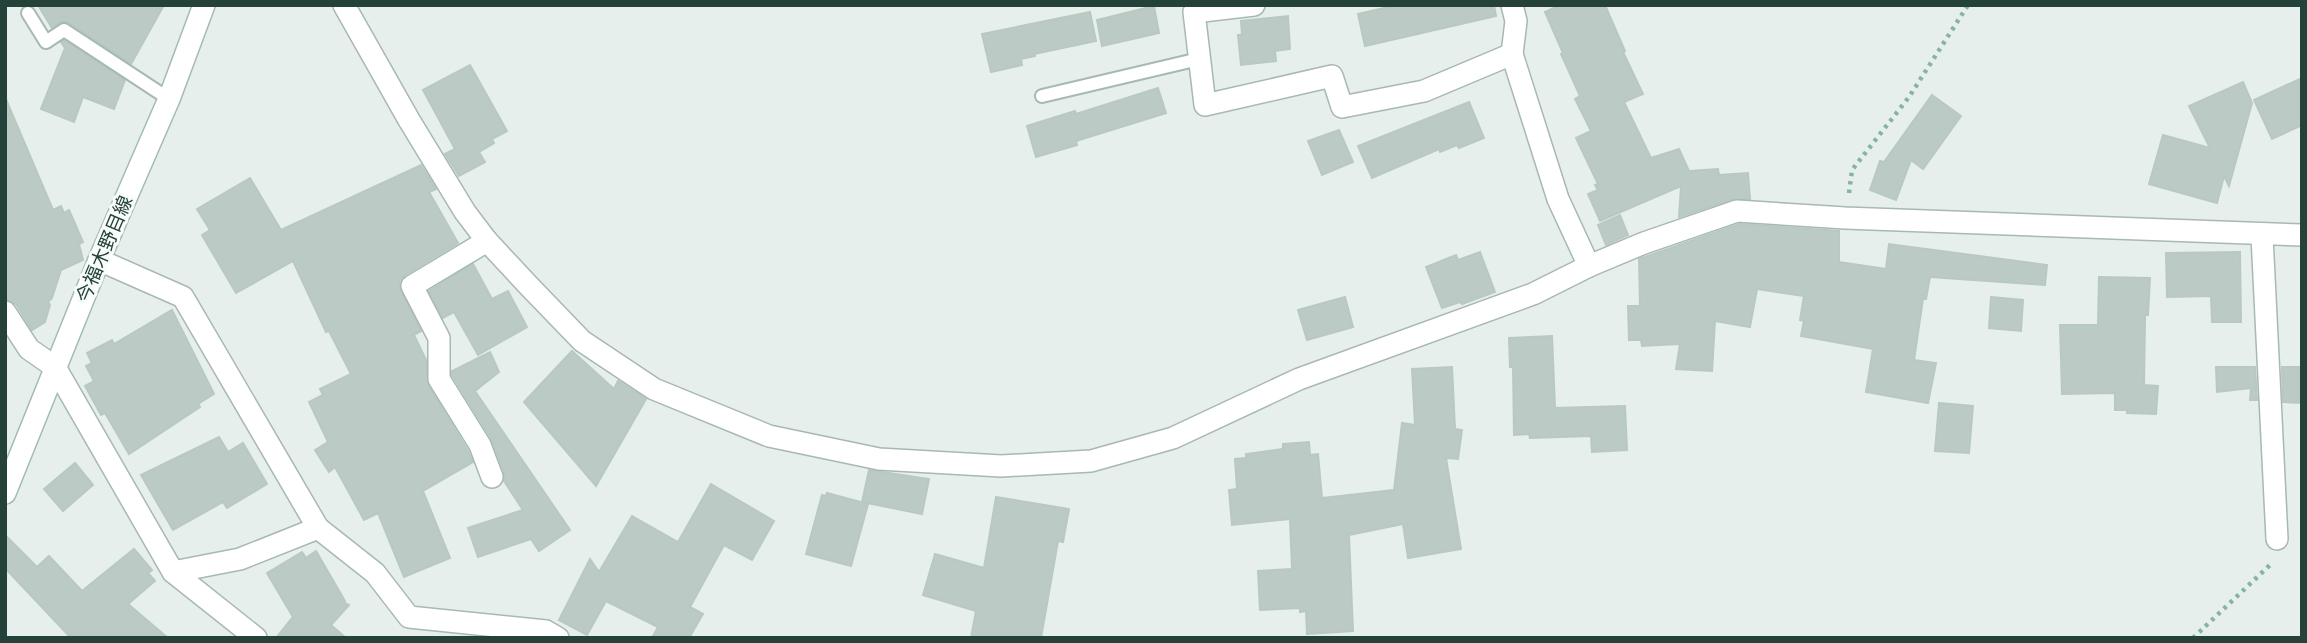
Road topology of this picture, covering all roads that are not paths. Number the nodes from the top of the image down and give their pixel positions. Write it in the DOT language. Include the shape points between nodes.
graph roads {
  1 [pos="204,5"];
  2 [pos="344,5"];
  3 [pos="1254,5"];
  4 [pos="1512,5"];
  5 [pos="28,13"];
  6 [pos="1513,54"];
  7 [pos="1199,59"];
  8 [pos="1042,96"];
  9 [pos="169,99"];
  10 [pos="2302,235"];
  11 [pos="2262,236"];
  12 [pos="487,241"];
  13 [pos="99,260"];
  14 [pos="1589,266"];
  15 [pos="5,312"];
  16 [pos="55,367"];
  17 [pos="492,477"];
  18 [pos="5,493"];
  19 [pos="318,528"];
  20 [pos="2277,538"];
  21 [pos="173,572"];
  22 [pos="256,638"];
  23 [pos="558,638"];
  1 -- 9 [label="street, 今福木野目線"];
  2 -- 12 [label="street" via="444,178"];
  3 -- 7 [label="street" via="1194,12"];
  4 -- 6 [label="street" via="1516,21"];
  5 -- 9 [label="lane" via="46,42 64,30"];
  6 -- 7 [label="street" via="1424,91 1342,107 1332,76 1205,104"];
  6 -- 14 [label="street" via="1558,199"];
  7 -- 8 [label="lane"];
  9 -- 13 [label="street, 今福木野目線"];
  10 -- 11 [label="street"];
  11 -- 14 [label="street" via="1737,211"];
  11 -- 20 [label="street"];
  12 -- 14 [label="street" via="582,341 654,389 769,436 879,459 1001,467 1091,461 1173,438 1299,379 1533,294"];
  12 -- 17 [label="street" via="412,286 439,338 439,379 480,445"];
  13 -- 16 [label="street, 今福木野目線"];
  13 -- 19 [label="street" via="183,297"];
  15 -- 16 [label="street" via="29,349"];
  16 -- 18 [label="street, 今福木野目線"];
  16 -- 21 [label="street"];
  19 -- 21 [label="street" via="240,559"];
  19 -- 23 [label="street" via="375,573 409,617 545,631"];
  21 -- 22 [label="street"];
}
